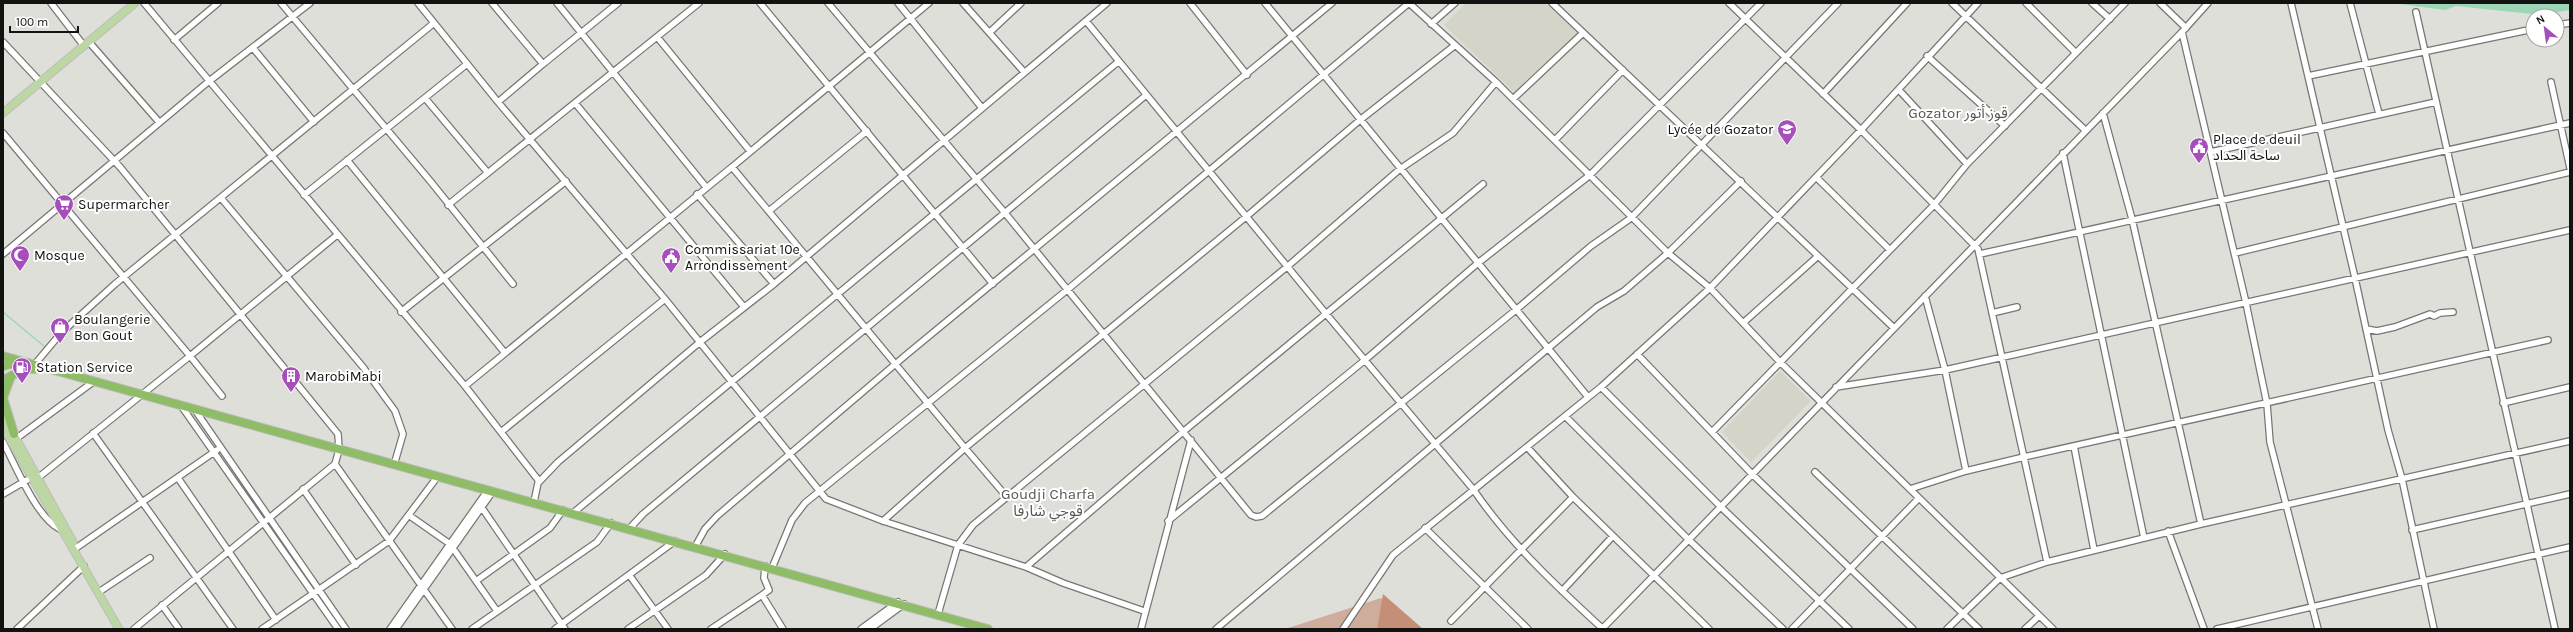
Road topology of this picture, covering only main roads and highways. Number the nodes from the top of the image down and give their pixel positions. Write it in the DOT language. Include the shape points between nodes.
graph roads {
  1 [pos="135,3"];
  2 [pos="3,113"];
  3 [pos="3,356"];
  4 [pos="26,362"];
  5 [pos="3,366"];
  6 [pos="49,369"];
  7 [pos="11,376"];
  8 [pos="3,381"];
  9 [pos="3,415"];
  10 [pos="3,427"];
  11 [pos="15,436"];
  12 [pos="83,564"];
  13 [pos="119,629"];
  14 [pos="988,629"];
  1 -- 2 [label="main road"];
  3 -- 4 [label="highway"];
  4 -- 5 [label="highway" via="12,362"];
  4 -- 6 [label="highway"];
  6 -- 7 [label="highway" via="24,369"];
  6 -- 14 [label="highway" via="725,554"];
  7 -- 8 [label="highway"];
  7 -- 11 [label="highway" via="3,398"];
  9 -- 11 [label="main road"];
  10 -- 12 [label="main road" via="27,479"];
  11 -- 12 [label="main road"];
  12 -- 13 [label="main road"];
}
